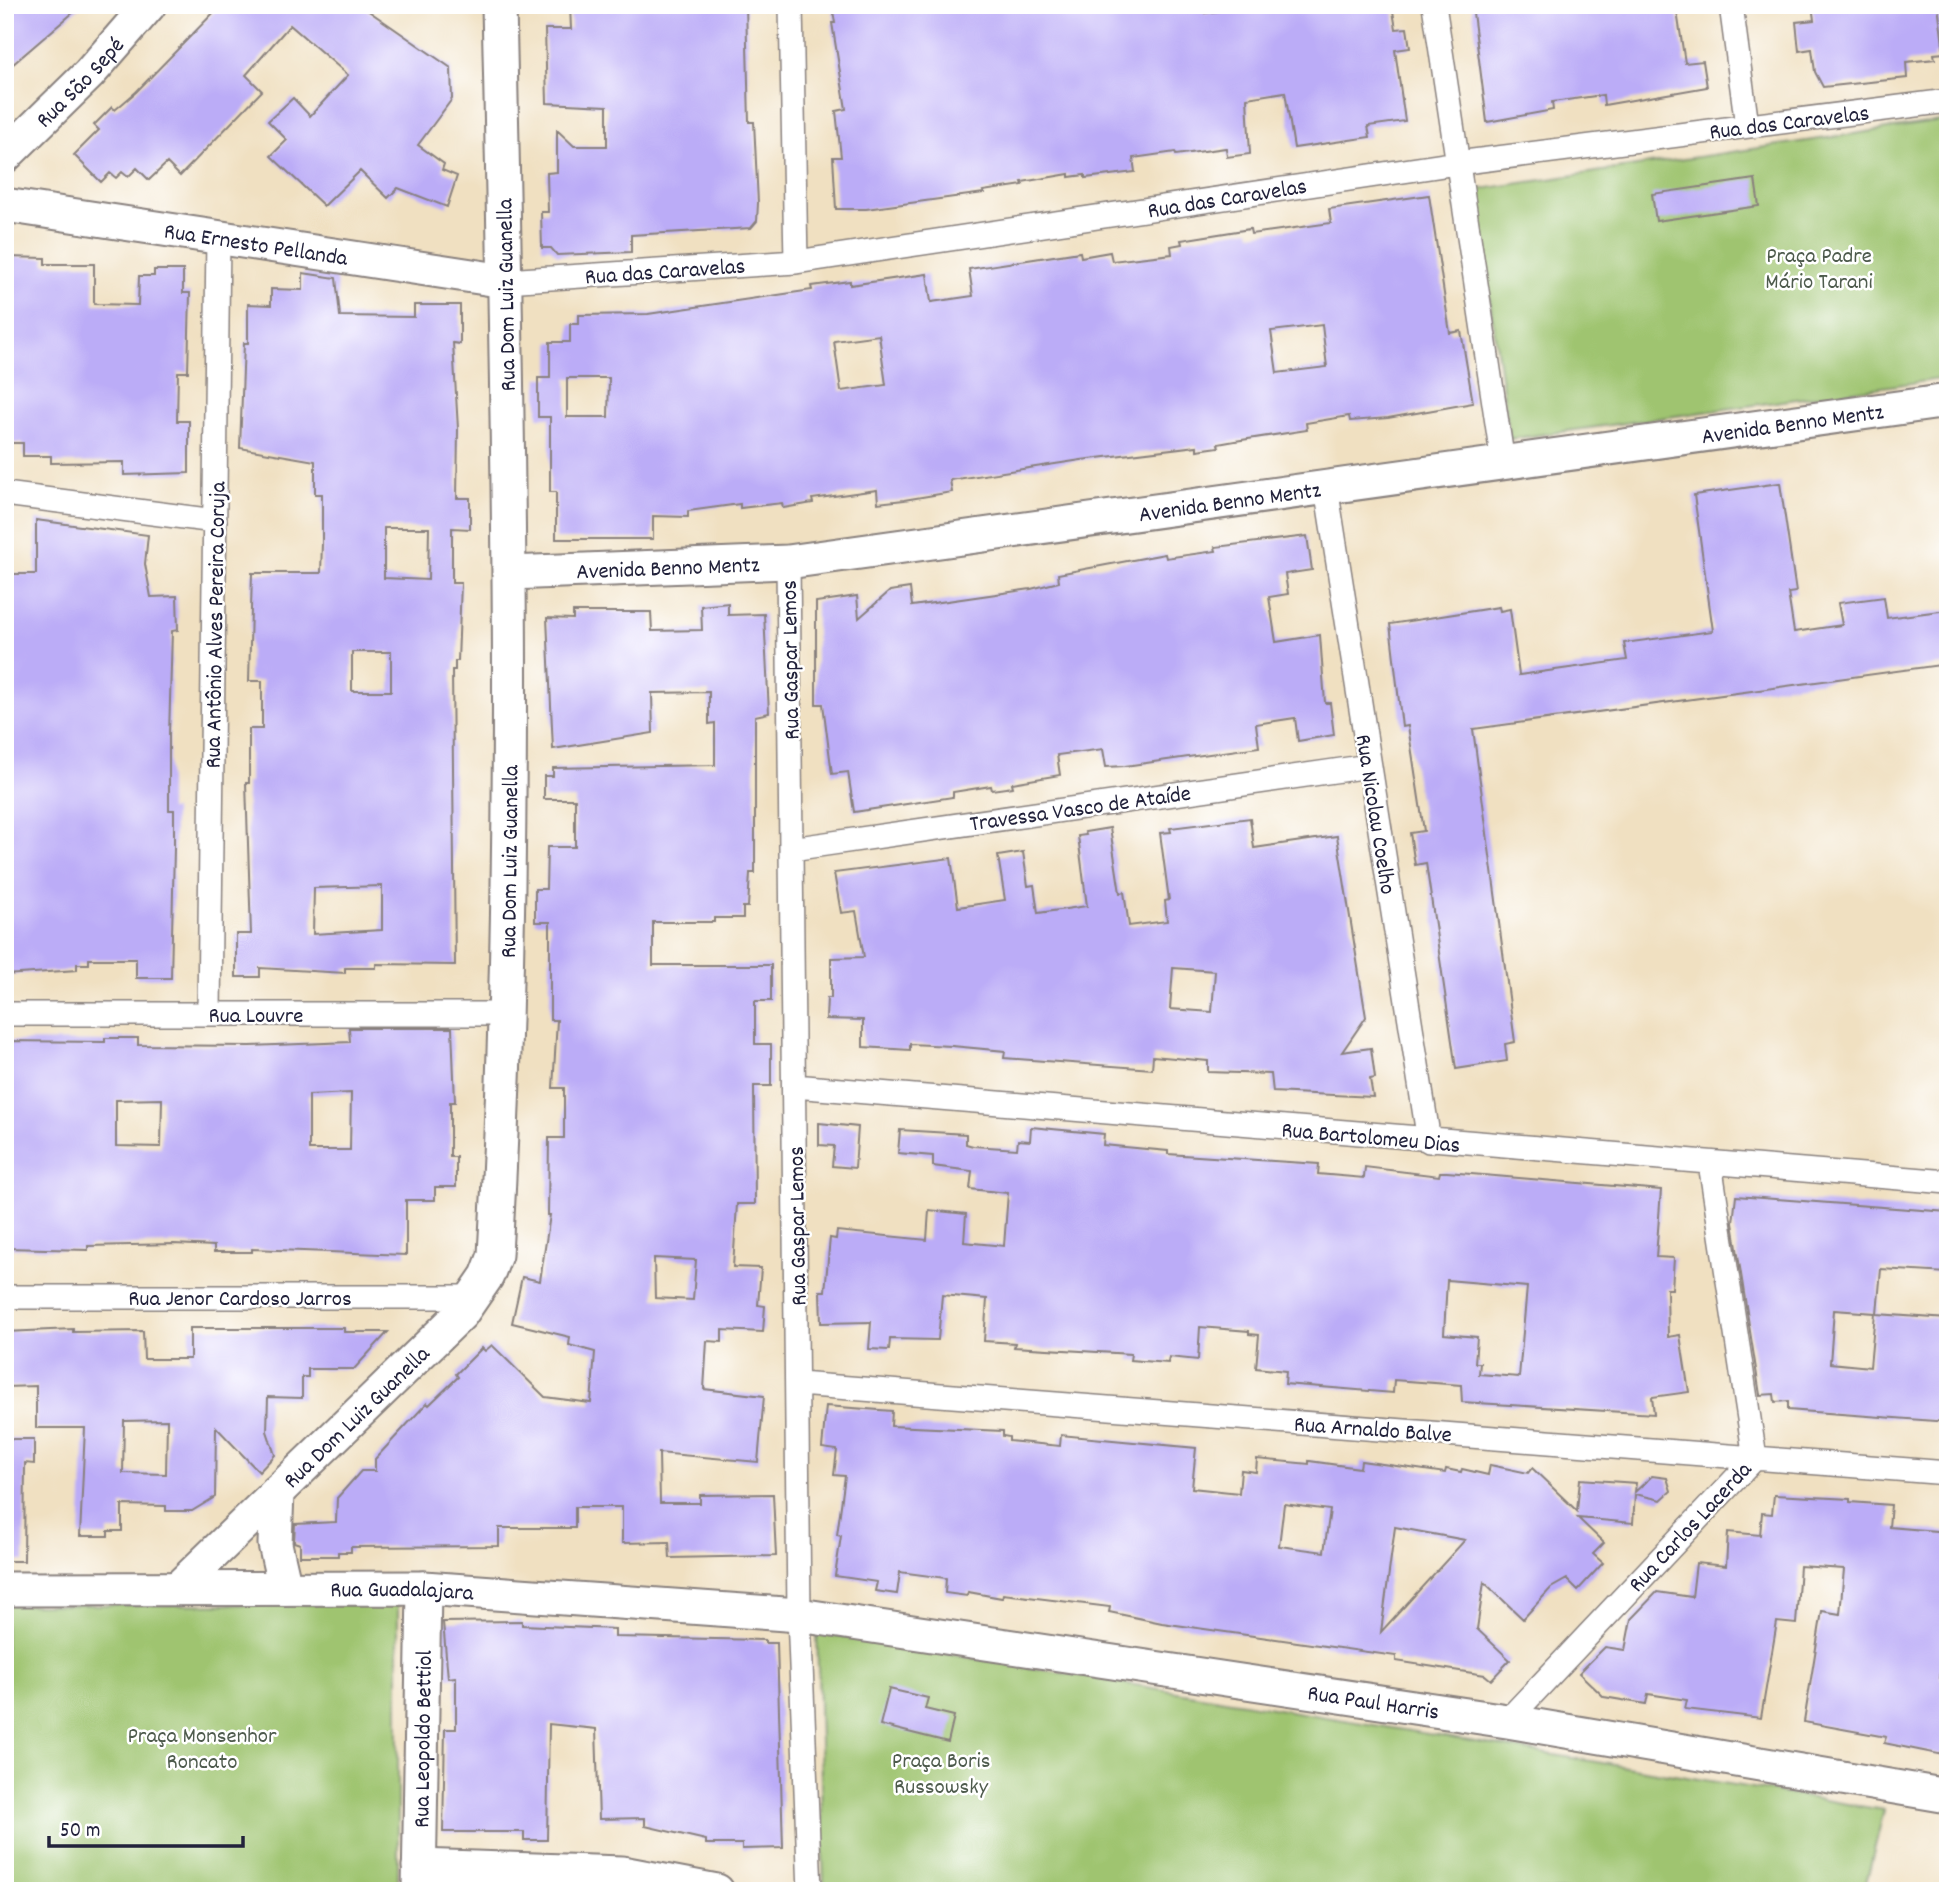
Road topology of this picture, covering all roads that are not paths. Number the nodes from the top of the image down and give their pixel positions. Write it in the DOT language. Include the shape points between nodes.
graph roads {
  1 [pos="149,5"];
  2 [pos="499,5"];
  3 [pos="791,5"];
  4 [pos="1434,5"];
  5 [pos="1731,5"];
  6 [pos="1948,101"];
  7 [pos="1747,126"];
  8 [pos="5,156"];
  9 [pos="1457,163"];
  10 [pos="5,205"];
  11 [pos="218,236"];
  12 [pos="796,262"];
  13 [pos="505,281"];
  14 [pos="1948,401"];
  15 [pos="1503,463"];
  16 [pos="1326,487"];
  17 [pos="5,494"];
  18 [pos="215,521"];
  19 [pos="788,562"];
  20 [pos="510,573"];
  21 [pos="1369,766"];
  22 [pos="791,849"];
  23 [pos="209,1013"];
  24 [pos="5,1014"];
  25 [pos="506,1014"];
  26 [pos="794,1086"];
  27 [pos="1429,1141"];
  28 [pos="1710,1163"];
  29 [pos="1948,1182"];
  30 [pos="5,1297"];
  31 [pos="474,1297"];
  32 [pos="798,1384"];
  33 [pos="1755,1458"];
  34 [pos="1948,1473"];
  35 [pos="277,1492"];
  36 [pos="178,1588"];
  37 [pos="285,1588"];
  38 [pos="424,1588"];
  39 [pos="5,1589"];
  40 [pos="799,1615"];
  41 [pos="1507,1721"];
  42 [pos="1948,1796"];
  43 [pos="419,1878"];
  44 [pos="580,1882"];
  45 [pos="717,1891"];
  46 [pos="810,1891"];
  1 -- 8 [label="street, Rua São Sepé" via="89,74"];
  2 -- 13 [label="street, Rua Dom Luiz Guanella"];
  3 -- 12 [label="street"];
  4 -- 9 [label="street"];
  5 -- 7 [label="street"];
  6 -- 7 [label="street, Rua das Caravelas"];
  7 -- 9 [label="street, Rua das Caravelas"];
  9 -- 12 [label="street, Rua das Caravelas"];
  9 -- 15 [label="street"];
  10 -- 11 [label="street, Rua Ernesto Pellanda"];
  11 -- 13 [label="street, Rua Ernesto Pellanda"];
  11 -- 18 [label="street, Rua Antônio Alves Pereira Coruja"];
  12 -- 13 [label="street, Rua das Caravelas"];
  13 -- 20 [label="street, Rua Dom Luiz Guanella"];
  14 -- 15 [label="street, Avenida Benno Mentz"];
  15 -- 16 [label="street, Avenida Benno Mentz"];
  16 -- 19 [label="street, Avenida Benno Mentz"];
  16 -- 21 [label="street, Rua Nicolau Coelho"];
  17 -- 18 [label="street"];
  18 -- 23 [label="street, Rua Antônio Alves Pereira Coruja"];
  19 -- 20 [label="street, Avenida Benno Mentz"];
  19 -- 22 [label="street, Rua Gaspar Lemos"];
  20 -- 25 [label="street, Rua Dom Luiz Guanella"];
  21 -- 22 [label="street, Travessa Vasco de Ataíde"];
  21 -- 27 [label="street, Rua Nicolau Coelho"];
  22 -- 26 [label="street, Rua Gaspar Lemos"];
  23 -- 24 [label="street, Rua Louvre"];
  23 -- 25 [label="street, Rua Louvre"];
  25 -- 31 [label="street, Rua Dom Luiz Guanella" via="495,1255"];
  26 -- 27 [label="street, Rua Bartolomeu Dias"];
  26 -- 32 [label="street, Rua Gaspar Lemos"];
  27 -- 28 [label="street, Rua Bartolomeu Dias"];
  28 -- 29 [label="street, Rua Bartolomeu Dias"];
  28 -- 33 [label="street, Rua Carlos Lacerda"];
  30 -- 31 [label="street, Rua Jenor Cardoso Jarros"];
  31 -- 35 [label="street, Rua Dom Luiz Guanella"];
  32 -- 33 [label="street, Rua Arnaldo Balve"];
  32 -- 40 [label="street, Rua Gaspar Lemos"];
  33 -- 34 [label="street, Rua Arnaldo Balve"];
  33 -- 41 [label="street, Rua Carlos Lacerda"];
  35 -- 36 [label="street, Rua Dom Luiz Guanella"];
  35 -- 37 [label="street" via="275,1544"];
  36 -- 37 [label="street, Rua Guadalajara"];
  36 -- 39 [label="street, Rua Guadalajara"];
  37 -- 38 [label="street, Rua Guadalajara"];
  38 -- 40 [label="street, Rua Guadalajara"];
  38 -- 43 [label="street, Rua Leopoldo Bettiol"];
  40 -- 41 [label="street, Rua Paul Harris"];
  40 -- 46 [label="street, Rua Gaspar Lemos"];
  41 -- 42 [label="street, Rua Paul Harris"];
  43 -- 44 [label="street"];
  44 -- 45 [label="street" via="622,1873"];
}
